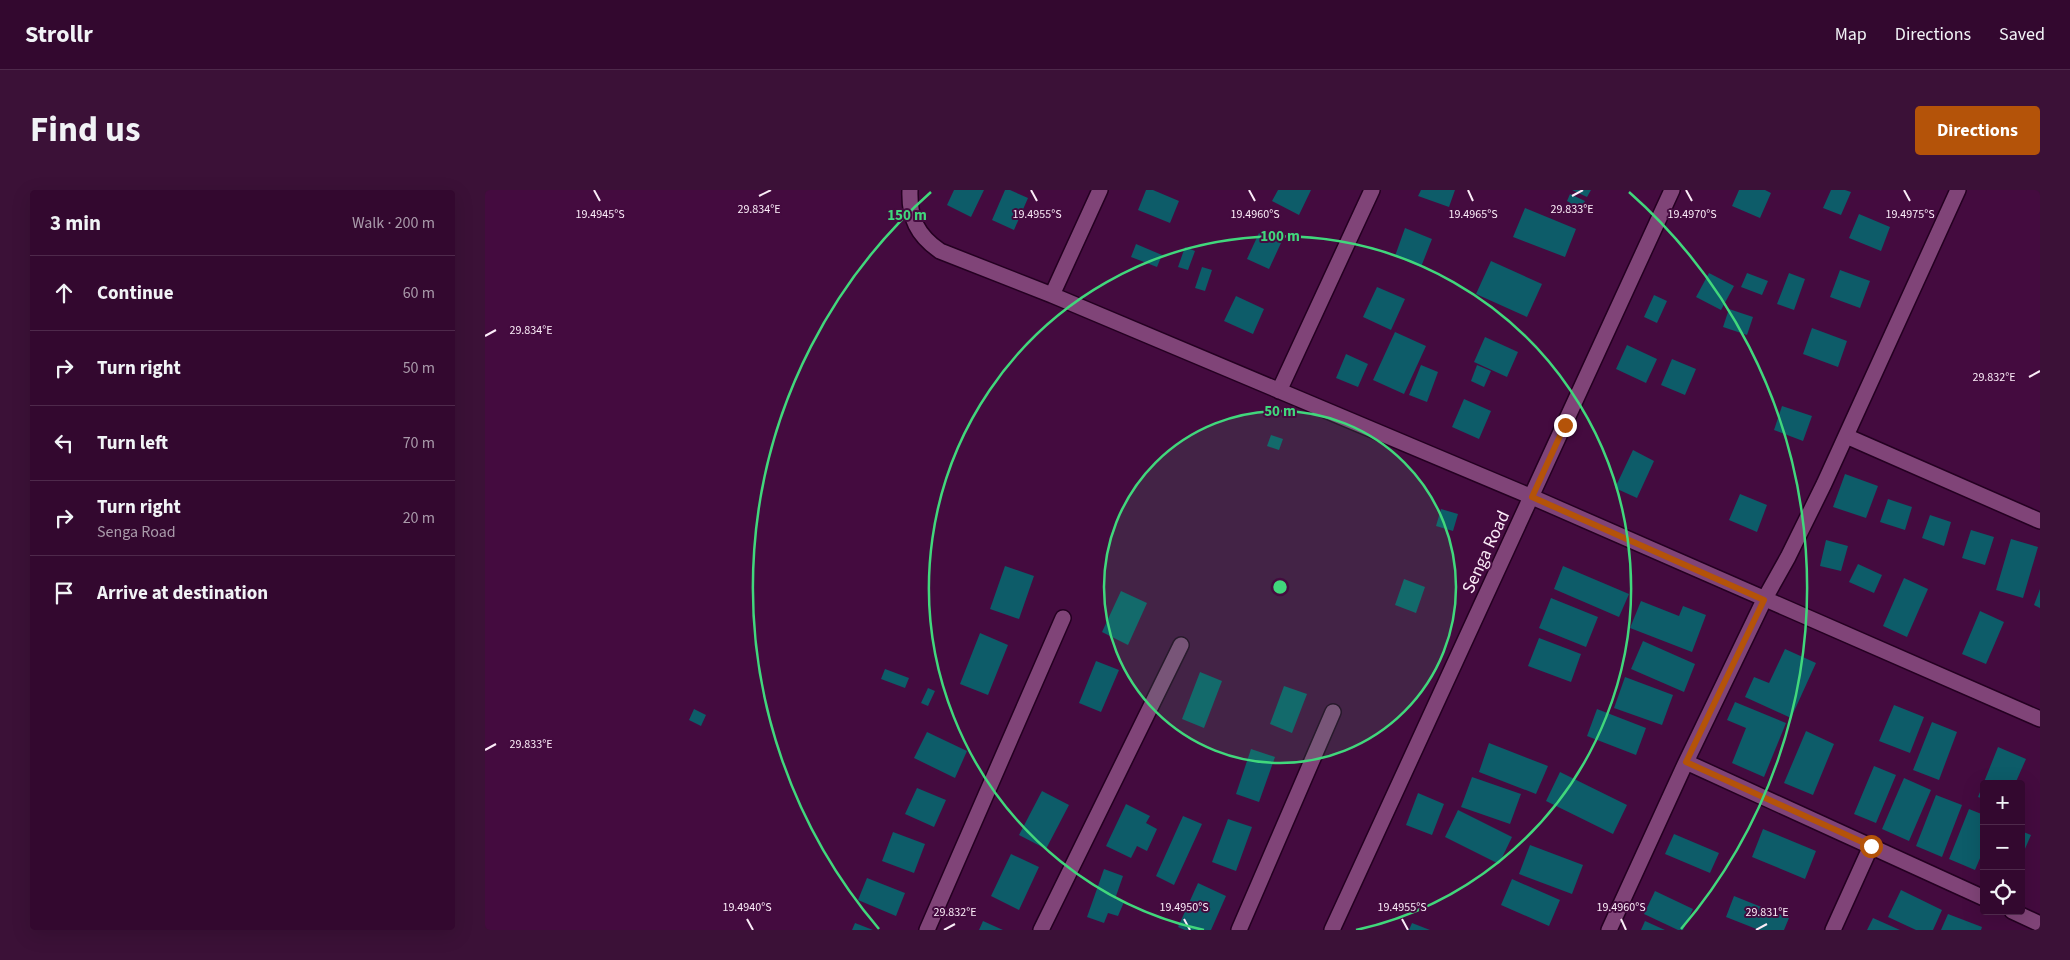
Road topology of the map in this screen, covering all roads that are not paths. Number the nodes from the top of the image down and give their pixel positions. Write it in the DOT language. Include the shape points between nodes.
graph roads {
  1 [pos="910,190"];
  2 [pos="1101,190"];
  3 [pos="1372,190"];
  4 [pos="1672,190"];
  5 [pos="1958,190"];
  6 [pos="1052,295"];
  7 [pos="1279,391"];
  8 [pos="1846,436"];
  9 [pos="1532,497"];
  10 [pos="2040,521"];
  11 [pos="1764,600"];
  12 [pos="1063,618"];
  13 [pos="1181,645"];
  14 [pos="1333,712"];
  15 [pos="2040,719"];
  16 [pos="1686,762"];
  17 [pos="1871,846"];
  18 [pos="1980,896"];
  19 [pos="2017,915"];
  20 [pos="2029,924"];
  21 [pos="927,930"];
  22 [pos="1041,930"];
  23 [pos="1239,930"];
  24 [pos="1332,930"];
  25 [pos="1609,930"];
  26 [pos="1833,930"];
  1 -- 6 [label="street" via="911,218 930,244 940,251"];
  2 -- 6 [label="street"];
  3 -- 7 [label="street"];
  4 -- 9 [label="street, Senga Road"];
  5 -- 8 [label="street"];
  6 -- 7 [label="street"];
  7 -- 9 [label="street"];
  8 -- 10 [label="street"];
  8 -- 11 [label="street"];
  9 -- 11 [label="street"];
  9 -- 24 [label="street, Senga Road"];
  11 -- 15 [label="street"];
  11 -- 16 [label="street"];
  12 -- 21 [label="street"];
  13 -- 22 [label="street"];
  14 -- 23 [label="street"];
  16 -- 17 [label="street"];
  16 -- 25 [label="street"];
  17 -- 18 [label="street"];
  17 -- 26 [label="street"];
  19 -- 20 [label="street"];
}
